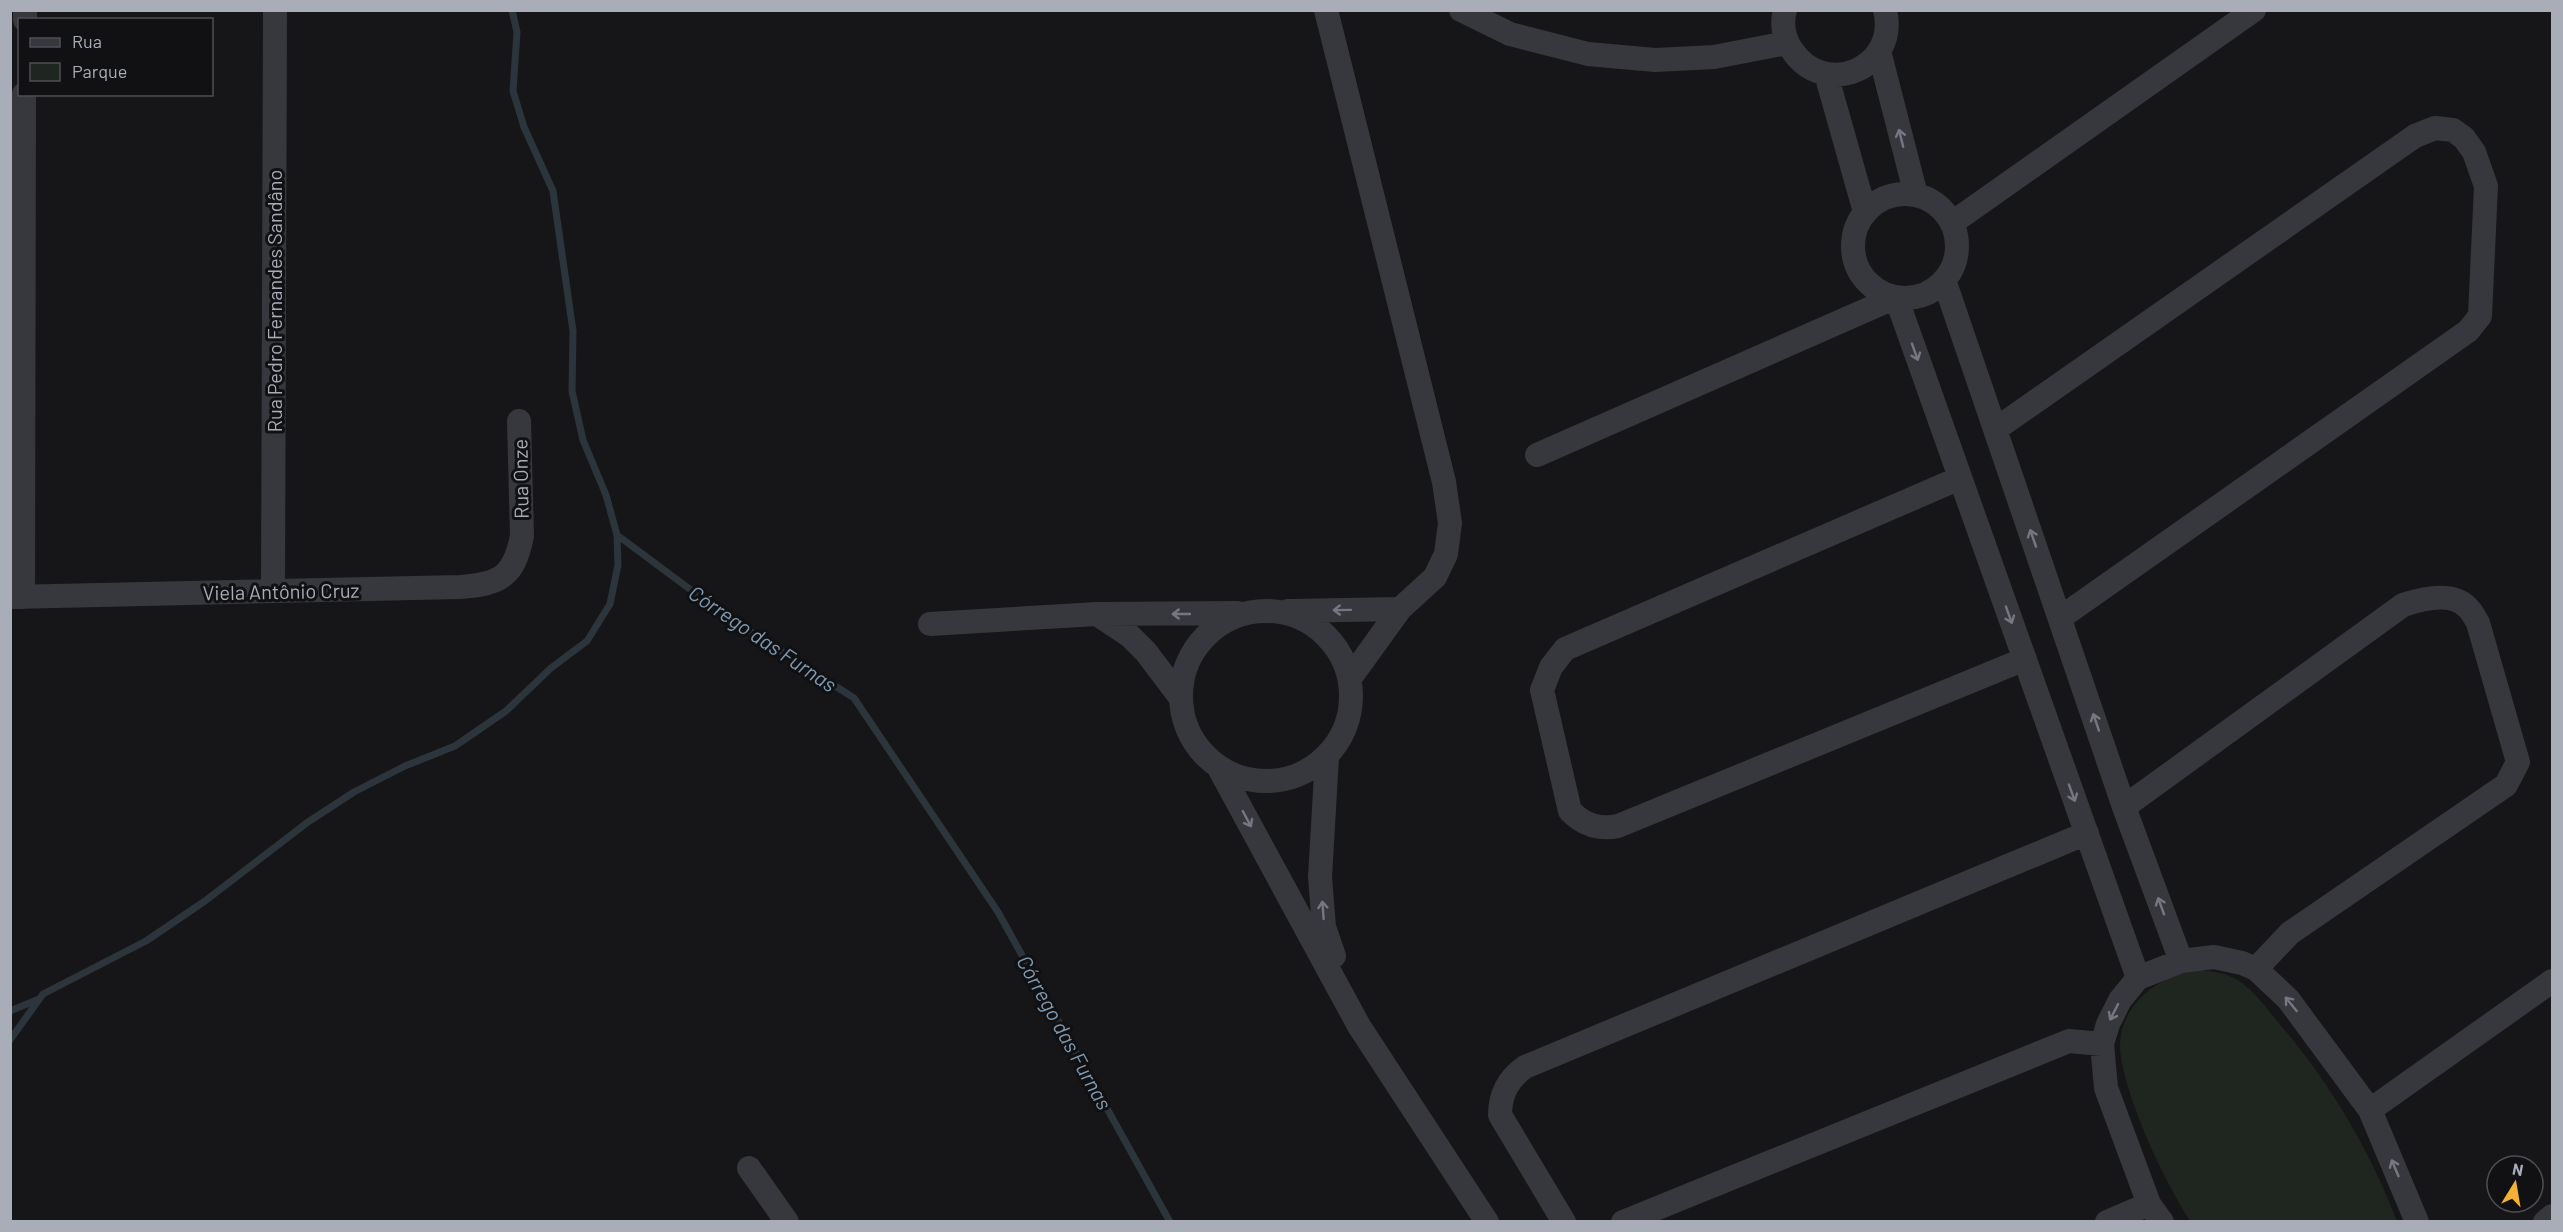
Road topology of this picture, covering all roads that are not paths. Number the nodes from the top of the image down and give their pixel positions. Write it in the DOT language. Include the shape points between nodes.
graph roads {
  1 [pos="275,10"];
  2 [pos="1461,10"];
  3 [pos="1785,10"];
  4 [pos="1885,10"];
  5 [pos="2254,10"];
  6 [pos="1329,13"];
  7 [pos="1787,43"];
  8 [pos="1879,51"];
  9 [pos="1826,74"];
  10 [pos="24,96"];
  11 [pos="1916,195"];
  12 [pos="1865,212"];
  13 [pos="1952,223"];
  14 [pos="1944,280"];
  15 [pos="1896,297"];
  16 [pos="519,421"];
  17 [pos="1996,429"];
  18 [pos="1537,455"];
  19 [pos="1960,478"];
  20 [pos="522,536"];
  21 [pos="273,591"];
  22 [pos="17,597"];
  23 [pos="1400,609"];
  24 [pos="1284,611"];
  25 [pos="1240,613"];
  26 [pos="1097,614"];
  27 [pos="2060,618"];
  28 [pos="930,624"];
  29 [pos="2025,659"];
  30 [pos="1351,677"];
  31 [pos="1180,697"];
  32 [pos="1327,757"];
  33 [pos="1219,768"];
  34 [pos="2124,807"];
  35 [pos="2086,833"];
  36 [pos="2181,961"];
  37 [pos="2256,969"];
  38 [pos="2138,978"];
  39 [pos="2553,981"];
  40 [pos="1359,1026"];
  41 [pos="2102,1044"];
  42 [pos="2370,1110"];
  43 [pos="749,1168"];
  44 [pos="2156,1212"];
  45 [pos="2553,1216"];
  46 [pos="787,1221"];
  47 [pos="1487,1221"];
  48 [pos="1564,1221"];
  49 [pos="1623,1221"];
  50 [pos="2107,1221"];
  51 [pos="2417,1221"];
  52 [pos="2545,1221"];
  1 -- 21 [label="street, Rua Pedro Fernandes Sandâno"];
  2 -- 7 [label="street" via="1510,34 1588,54 1655,60 1714,57"];
  3 -- 7 [label="street"];
  4 -- 8 [label="street" via="1886,36"];
  5 -- 13 [label="street"];
  6 -- 23 [label="street" via="1441,471 1450,523 1446,554 1435,577"];
  7 -- 9 [label="street" via="1798,60"];
  8 -- 9 [label="street" via="1856,71"];
  11 -- 8 [label="street, one-way"];
  9 -- 12 [label="street"];
  10 -- 22 [label="street"];
  11 -- 12 [label="street" via="1888,196"];
  11 -- 13 [label="street" via="1943,210"];
  12 -- 15 [label="street" via="1853,240 1859,270 1868,283"];
  13 -- 14 [label="street" via="1956,253"];
  14 -- 15 [label="street" via="1922,295"];
  14 -- 17 [label="street"];
  15 -- 18 [label="street"];
  15 -- 19 [label="street, one-way"];
  16 -- 20 [label="street, Rua Onze"];
  27 -- 17 [label="street, one-way"];
  17 -- 27 [label="street" via="2415,136 2435,128 2453,130 2474,152 2486,186 2480,316 2468,331"];
  19 -- 29 [label="street, one-way"];
  19 -- 29 [label="street" via="1565,649 1551,667 1542,690 1570,811 1595,827 1618,826"];
  20 -- 21 [label="street, Viela Antônio Cruz" via="510,571 495,582"];
  21 -- 22 [label="street, Viela Antônio Cruz"];
  23 -- 24 [label="street, one-way"];
  23 -- 30 [label="street"];
  24 -- 25 [label="street"];
  24 -- 30 [label="street" via="1321,629 1341,651"];
  25 -- 26 [label="street, one-way"];
  25 -- 31 [label="street" via="1215,626 1196,645 1184,670"];
  26 -- 28 [label="street"];
  26 -- 31 [label="street" via="1130,636"];
  34 -- 27 [label="street, one-way"];
  29 -- 35 [label="street, one-way"];
  30 -- 32 [label="street" via="1353,706 1344,734"];
  31 -- 33 [label="street" via="1185,725 1199,749"];
  32 -- 33 [label="street" via="1303,774 1275,781 1246,779"];
  40 -- 32 [label="street, one-way" via="1324,927 1320,877"];
  33 -- 40 [label="street, one-way"];
  36 -- 34 [label="street, one-way"];
  34 -- 37 [label="street" via="2403,605 2424,598 2446,598 2466,605 2478,623 2518,762 2506,785 2290,933"];
  35 -- 38 [label="street"];
  35 -- 48 [label="street" via="1517,1072 1502,1096 1500,1115"];
  36 -- 37 [label="street" via="2214,957"];
  36 -- 38 [label="street"];
  42 -- 37 [label="street, one-way" via="2288,999"];
  38 -- 41 [label="street, one-way" via="2120,1000"];
  39 -- 42 [label="street"];
  40 -- 47 [label="street"];
  41 -- 44 [label="street" via="2106,1088"];
  41 -- 49 [label="street" via="2069,1041"];
  51 -- 42 [label="street, one-way"];
  43 -- 46 [label="street"];
  44 -- 50 [label="street"];
  45 -- 52 [label="street"];
}
